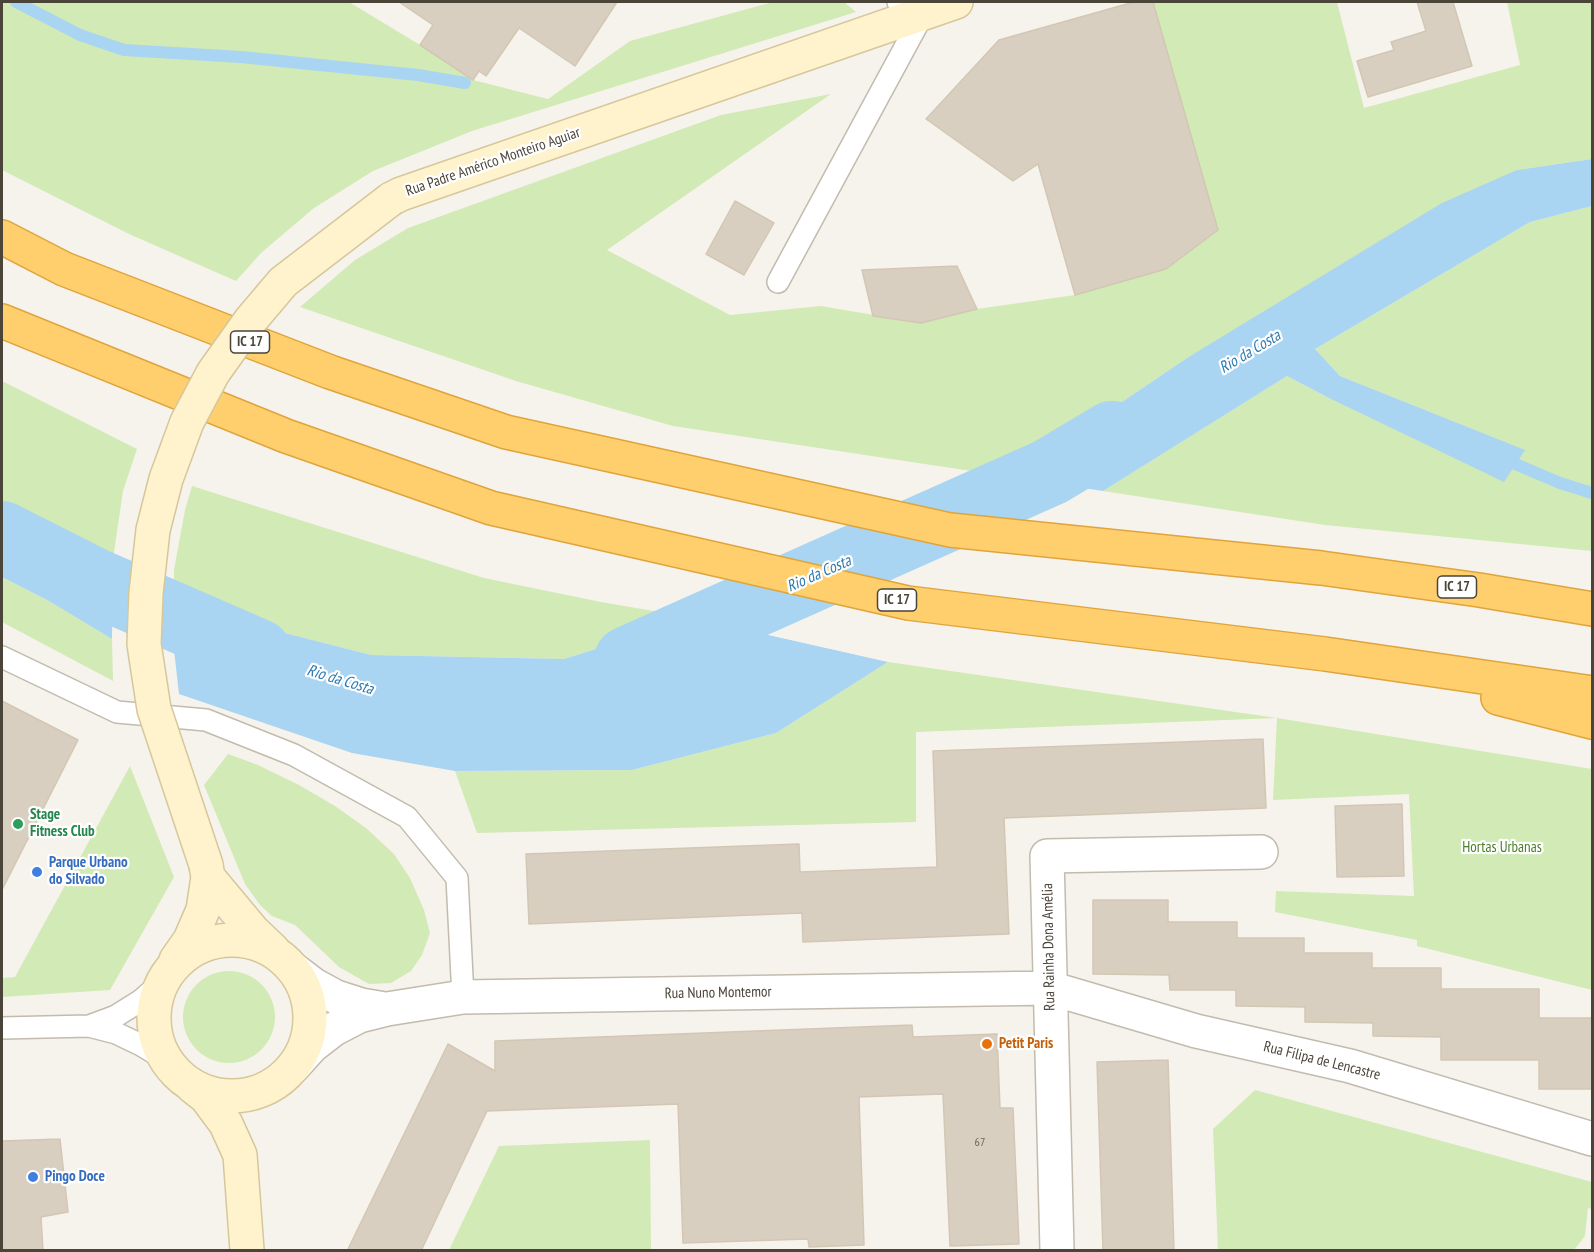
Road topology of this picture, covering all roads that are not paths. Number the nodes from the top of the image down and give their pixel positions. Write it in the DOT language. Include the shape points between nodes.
graph roads {
  1 [pos="956,2"];
  2 [pos="916,6"];
  3 [pos="2,237"];
  4 [pos="778,282"];
  5 [pos="2,321"];
  6 [pos="1593,588"];
  7 [pos="1479,590"];
  8 [pos="1593,609"];
  9 [pos="1318,654"];
  10 [pos="2,657"];
  11 [pos="1593,693"];
  12 [pos="1593,722"];
  13 [pos="1261,852"];
  14 [pos="207,871"];
  15 [pos="286,962"];
  16 [pos="167,975"];
  17 [pos="1050,988"];
  18 [pos="463,997"];
  19 [pos="387,1009"];
  20 [pos="89,1026"];
  21 [pos="2,1028"];
  22 [pos="172,1068"];
  23 [pos="286,1074"];
  24 [pos="1593,1139"];
  25 [pos="240,1155"];
  26 [pos="247,1251"];
  27 [pos="1057,1251"];
  1 -- 2 [label="street, Rua Padre Américo Monteiro Aguiar"];
  2 -- 4 [label="lane"];
  2 -- 14 [label="street, Rua Padre Américo Monteiro Aguiar, bridge" via="401,194 284,282 250,321 213,373 187,422 153,530 146,594 144,644 154,709"];
  3 -- 7 [label="highway, IC 17" via="64,269 330,372 506,432 950,530 1321,568"];
  5 -- 9 [label="highway, IC 17" via="286,436 491,508 908,603"];
  6 -- 7 [label="highway"];
  7 -- 8 [label="highway, IC 17"];
  9 -- 11 [label="highway, IC 17"];
  9 -- 12 [label="highway"];
  10 -- 18 [label="lane" via="117,711 206,720 294,755 407,817 457,878"];
  13 -- 17 [label="street, Rua Rainha Dona Amélia" via="1047,856"];
  14 -- 15 [label="street, Rua Padre Américo Monteiro Aguiar" via="253,931"];
  14 -- 16 [label="street, Rua Padre Américo Monteiro Aguiar" via="203,910 190,940"];
  15 -- 16 [label="street" via="261,945 222,940 186,954"];
  15 -- 19 [label="street, Rua Nuno Montemor" via="336,997"];
  15 -- 23 [label="street" via="304,987 310,1029 304,1049"];
  16 -- 20 [label="lane" via="140,1001"];
  16 -- 22 [label="street" via="154,1002 153,1022 157,1041"];
  17 -- 18 [label="street, Rua Nuno Montemor"];
  17 -- 24 [label="street, Rua Filipa de Lencastre" via="1196,1031 1350,1066"];
  17 -- 27 [label="street, Rua Rainha Dona Amélia"];
  18 -- 19 [label="street, Rua Nuno Montemor"];
  19 -- 23 [label="street, Rua Nuno Montemor" via="359,1016 334,1029"];
  20 -- 21 [label="lane"];
  20 -- 22 [label="lane" via="141,1045"];
  22 -- 23 [label="street" via="197,1088 228,1096 260,1091"];
  22 -- 25 [label="street" via="206,1097 226,1124"];
  23 -- 25 [label="street" via="262,1104"];
  25 -- 26 [label="street"];
}
